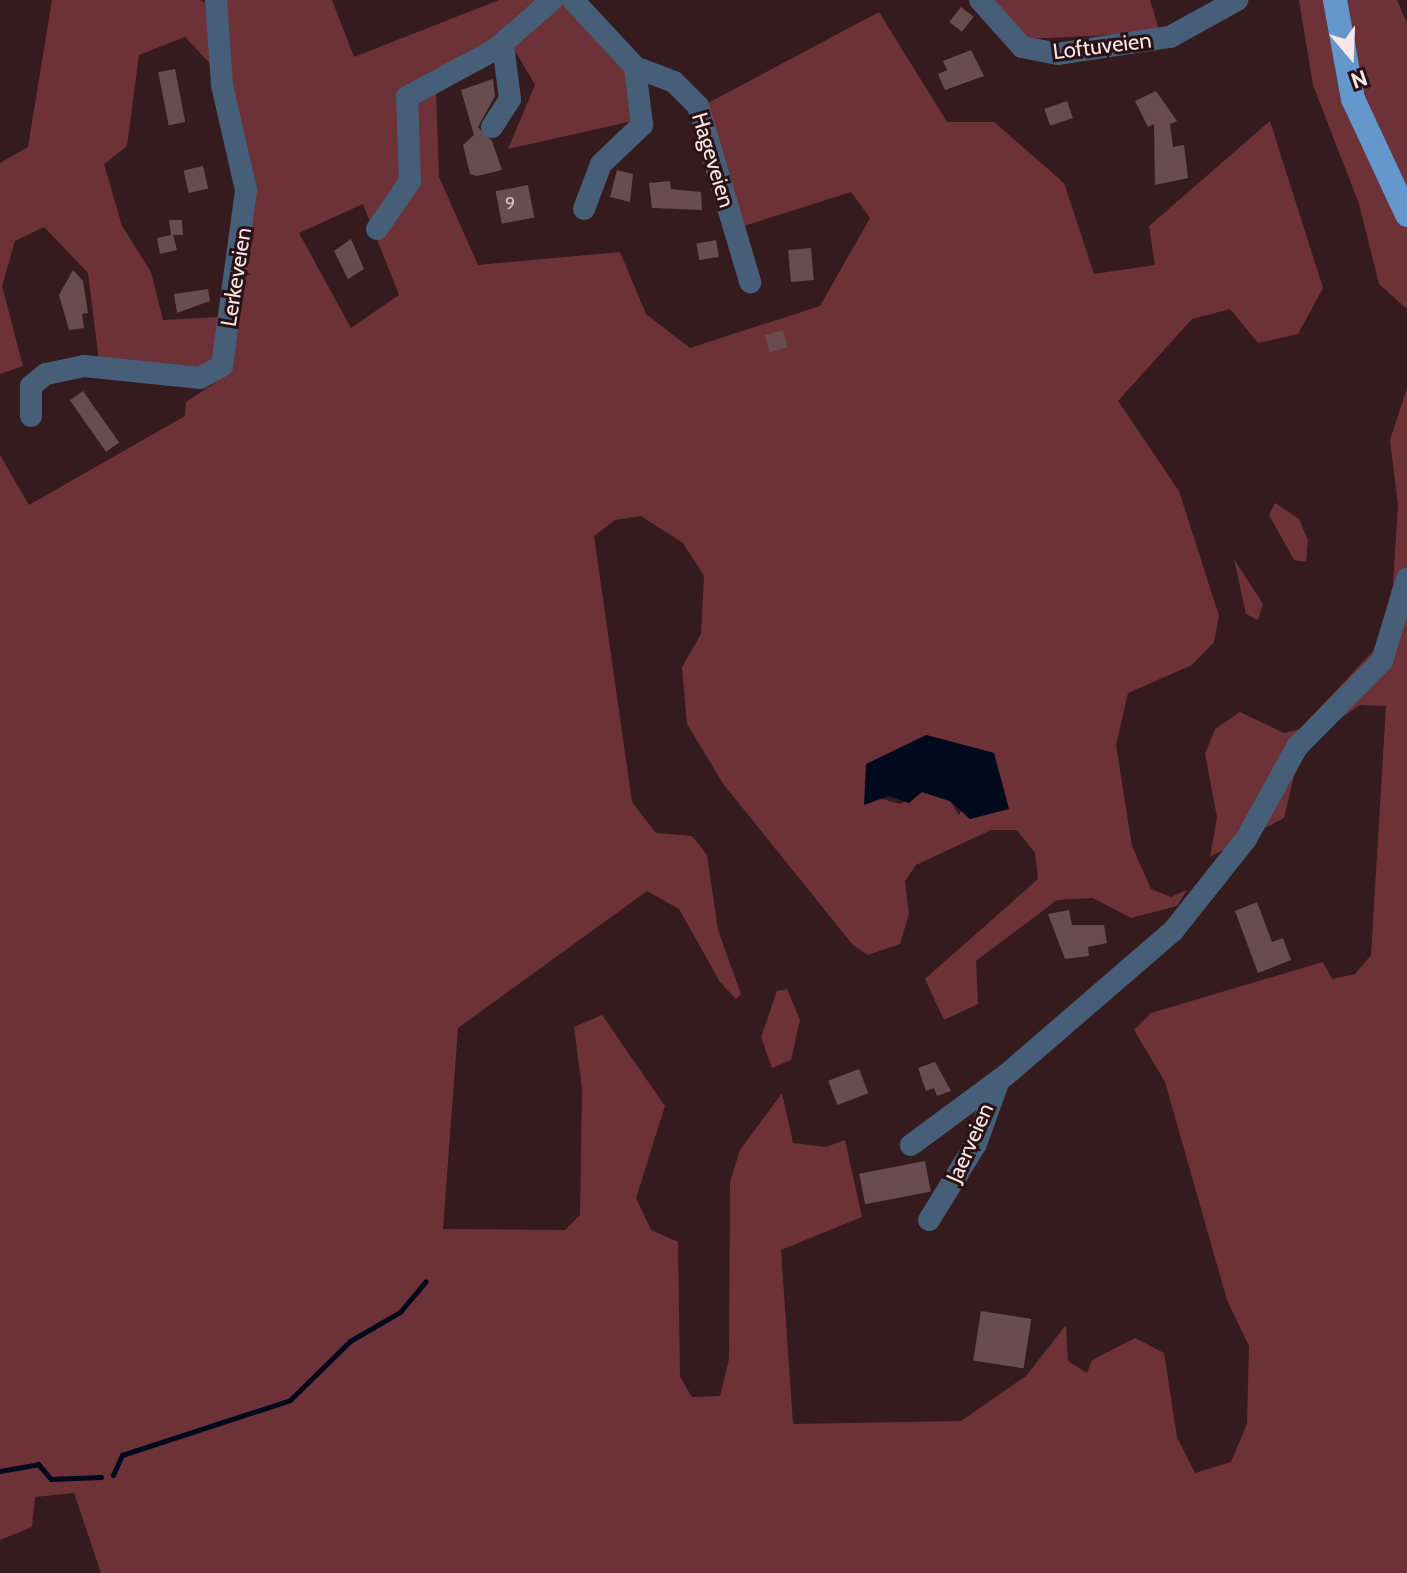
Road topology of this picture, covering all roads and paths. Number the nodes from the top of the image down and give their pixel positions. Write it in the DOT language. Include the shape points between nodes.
graph roads {
  1 [pos="216,0"];
  2 [pos="552,0"];
  3 [pos="573,0"];
  4 [pos="980,0"];
  5 [pos="1237,0"];
  6 [pos="1335,0"];
  7 [pos="503,44"];
  8 [pos="635,67"];
  9 [pos="492,127"];
  10 [pos="584,209"];
  11 [pos="1407,215"];
  12 [pos="377,229"];
  13 [pos="750,282"];
  14 [pos="31,416"];
  15 [pos="1407,579"];
  16 [pos="1000,1078"];
  17 [pos="911,1145"];
  18 [pos="929,1220"];
  1 -- 14 [label="street, Lerkeveien" via="222,85 246,190 224,360 213,375 168,378 84,366 38,377 29,395"];
  2 -- 7 [label="street"];
  3 -- 8 [label="street, Hageveien"];
  4 -- 5 [label="street, Loftuveien" via="1022,47 1057,54 1170,37"];
  6 -- 11 [label="main road" via="1353,99"];
  7 -- 9 [label="street" via="509,111"];
  7 -- 12 [label="street" via="407,97 410,181"];
  8 -- 10 [label="street" via="642,125 601,164"];
  8 -- 13 [label="street, Hageveien" via="674,82 698,106"];
  15 -- 16 [label="street" via="1382,661 1297,747 1246,839 1173,931"];
  16 -- 17 [label="street, Jaerveien"];
  16 -- 18 [label="street, Jaerveien" via="976,1144"];
}
